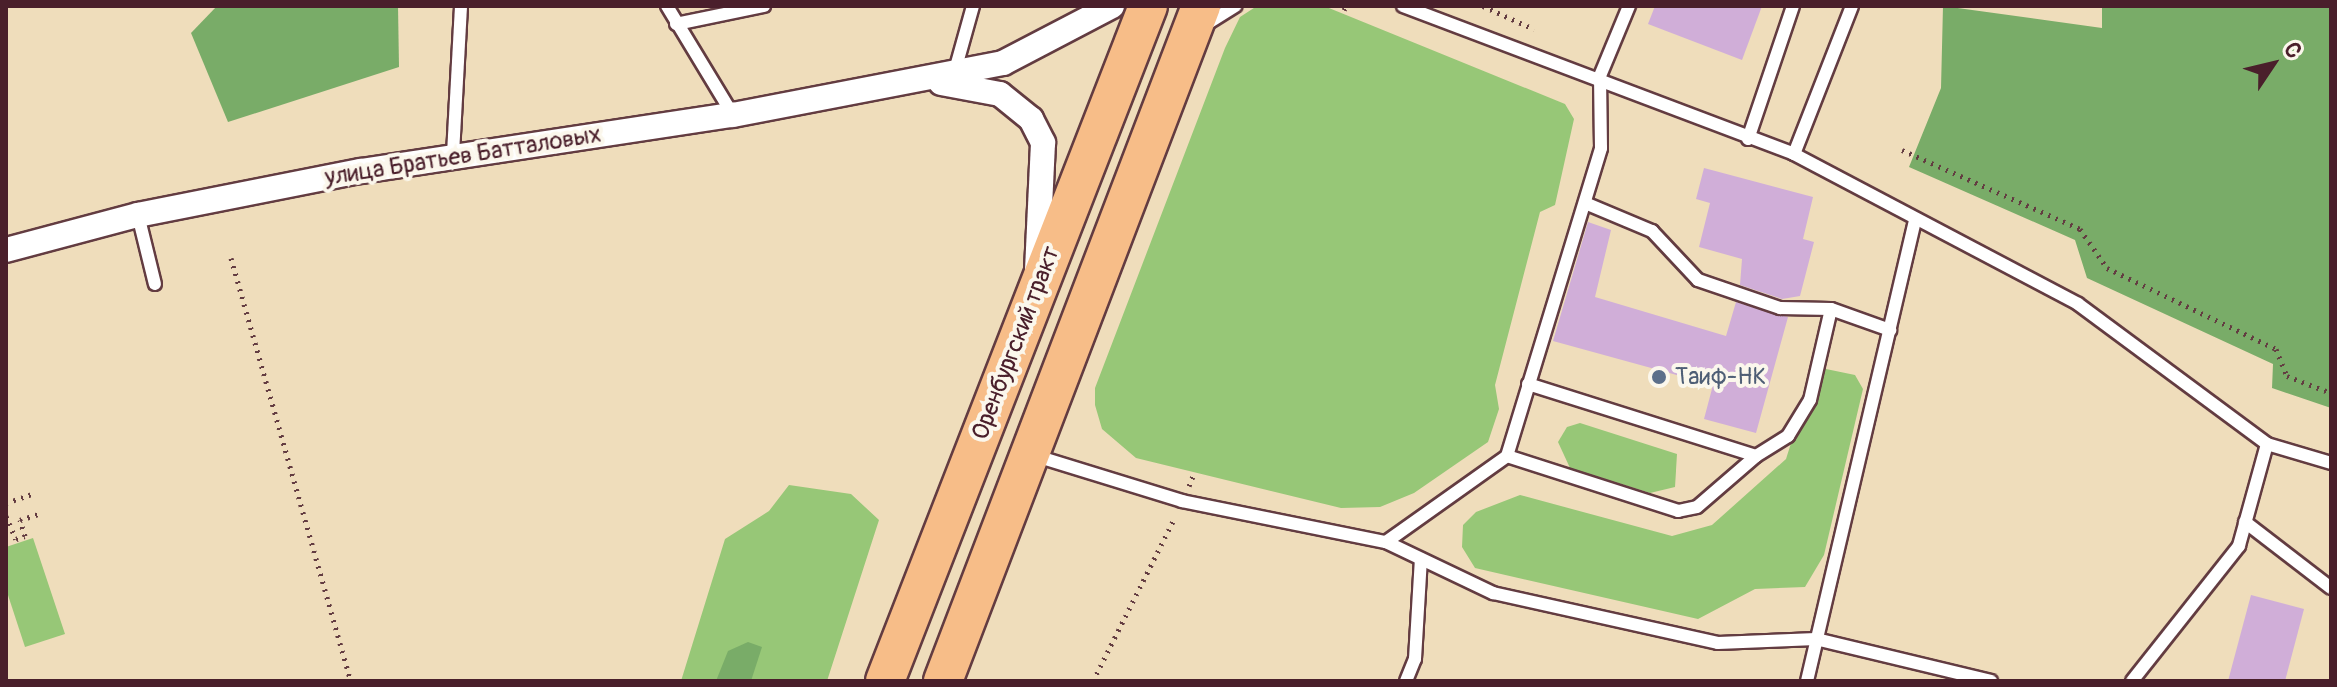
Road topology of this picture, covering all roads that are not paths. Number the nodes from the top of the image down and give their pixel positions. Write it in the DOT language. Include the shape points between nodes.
graph roads {
  1 [pos="461,6"];
  2 [pos="667,6"];
  3 [pos="764,6"];
  4 [pos="973,6"];
  5 [pos="1112,6"];
  6 [pos="1148,6"];
  7 [pos="1236,6"];
  8 [pos="1403,6"];
  9 [pos="1629,6"];
  10 [pos="1793,6"];
  11 [pos="1852,6"];
  12 [pos="1197,19"];
  13 [pos="676,24"];
  14 [pos="954,74"];
  15 [pos="1600,76"];
  16 [pos="923,80"];
  17 [pos="733,115"];
  18 [pos="1748,139"];
  19 [pos="453,154"];
  20 [pos="1794,154"];
  21 [pos="1585,203"];
  22 [pos="138,215"];
  23 [pos="1915,222"];
  24 [pos="6,250"];
  25 [pos="155,284"];
  26 [pos="1037,289"];
  27 [pos="1831,309"];
  28 [pos="1890,330"];
  29 [pos="1528,384"];
  30 [pos="2267,444"];
  31 [pos="1032,455"];
  32 [pos="1507,456"];
  33 [pos="1756,456"];
  34 [pos="2331,463"];
  35 [pos="2245,522"];
  36 [pos="1386,542"];
  37 [pos="1421,559"];
  38 [pos="2331,588"];
  39 [pos="1816,639"];
  40 [pos="885,681"];
  41 [pos="943,681"];
  42 [pos="1406,681"];
  43 [pos="1807,681"];
  44 [pos="1991,681"];
  45 [pos="2132,681"];
  1 -- 19 [label="lane"];
  2 -- 13 [label="lane"];
  3 -- 13 [label="lane"];
  4 -- 14 [label="lane"];
  5 -- 14 [label="street, улица Братьев Батталовых" via="1003,63"];
  6 -- 26 [label="main road, Оренбургский тракт"];
  7 -- 12 [label="lane"];
  8 -- 15 [label="lane"];
  9 -- 15 [label="lane"];
  10 -- 18 [label="lane"];
  11 -- 20 [label="lane"];
  12 -- 31 [label="main road"];
  13 -- 17 [label="lane"];
  14 -- 16 [label="street, улица Братьев Батталовых"];
  15 -- 18 [label="lane"];
  15 -- 21 [label="lane" via="1606,120"];
  16 -- 17 [label="street, улица Братьев Батталовых"];
  16 -- 26 [label="street, улица Братьев Батталовых" via="1000,94 1031,119 1043,143"];
  17 -- 19 [label="street, улица Братьев Батталовых"];
  18 -- 20 [label="lane"];
  19 -- 22 [label="street, улица Братьев Батталовых"];
  20 -- 23 [label="lane"];
  21 -- 27 [label="lane" via="1652,231 1698,280 1780,308"];
  21 -- 29 [label="lane"];
  22 -- 24 [label="street, улица Братьев Батталовых"];
  22 -- 25 [label="lane"];
  23 -- 28 [label="lane"];
  23 -- 30 [label="lane" via="2078,304"];
  26 -- 40 [label="main road, Оренбургский тракт"];
  27 -- 28 [label="lane"];
  27 -- 33 [label="lane" via="1810,400 1788,436"];
  28 -- 39 [label="lane"];
  29 -- 32 [label="lane"];
  29 -- 33 [label="lane"];
  30 -- 34 [label="lane"];
  30 -- 35 [label="lane"];
  31 -- 36 [label="lane" via="1182,501"];
  31 -- 41 [label="main road"];
  32 -- 33 [label="lane" via="1678,511 1697,507"];
  32 -- 36 [label="lane" via="1495,471"];
  35 -- 38 [label="lane"];
  35 -- 45 [label="lane" via="2239,546"];
  36 -- 37 [label="lane"];
  37 -- 39 [label="lane" via="1493,593 1718,643"];
  37 -- 42 [label="lane" via="1415,659"];
  39 -- 43 [label="lane"];
  39 -- 44 [label="lane"];
}
